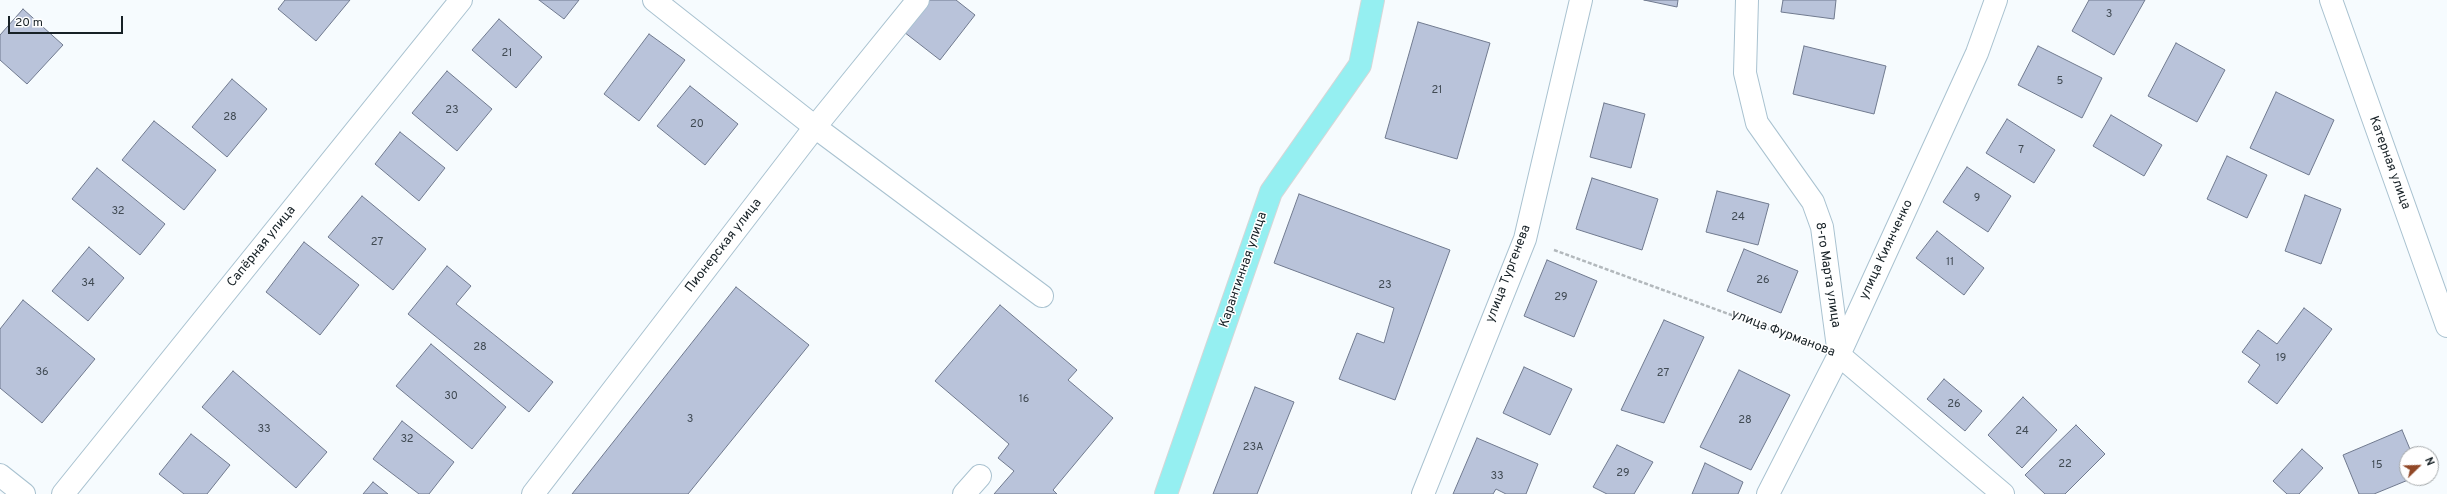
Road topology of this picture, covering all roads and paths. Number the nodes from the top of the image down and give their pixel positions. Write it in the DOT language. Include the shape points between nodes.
graph roads {
  1 [pos="461,0"];
  2 [pos="654,0"];
  3 [pos="918,0"];
  4 [pos="1373,0"];
  5 [pos="1581,0"];
  6 [pos="1747,0"];
  7 [pos="1996,0"];
  8 [pos="2332,0"];
  9 [pos="816,127"];
  10 [pos="1525,239"];
  11 [pos="1042,296"];
  12 [pos="2447,326"];
  13 [pos="1839,355"];
  14 [pos="0,475"];
  15 [pos="980,476"];
  16 [pos="24,494"];
  17 [pos="62,494"];
  18 [pos="533,494"];
  19 [pos="964,494"];
  20 [pos="1166,494"];
  21 [pos="1423,494"];
  22 [pos="1768,494"];
  23 [pos="2003,494"];
  1 -- 17 [label="street, Сапёрная улица"];
  2 -- 9 [label="street"];
  3 -- 9 [label="street, Пионерская улица"];
  4 -- 20 [label="main road, Карантинная улица" via="1360,65 1271,192"];
  5 -- 10 [label="street, улица Тургенева"];
  6 -- 13 [label="street, 8-го Марта улица" via="1745,73 1757,123 1813,202 1822,227"];
  7 -- 13 [label="street, улица Киянченко" via="1977,53"];
  8 -- 12 [label="street, Катерная улица"];
  9 -- 11 [label="street"];
  9 -- 18 [label="street, Пионерская улица"];
  10 -- 13 [label="path, улица Фурманова"];
  10 -- 21 [label="street, улица Тургенева"];
  13 -- 22 [label="street, улица Киянченко"];
  13 -- 23 [label="street, улица Фурманова"];
  14 -- 16 [label="street"];
  15 -- 19 [label="street"];
}
